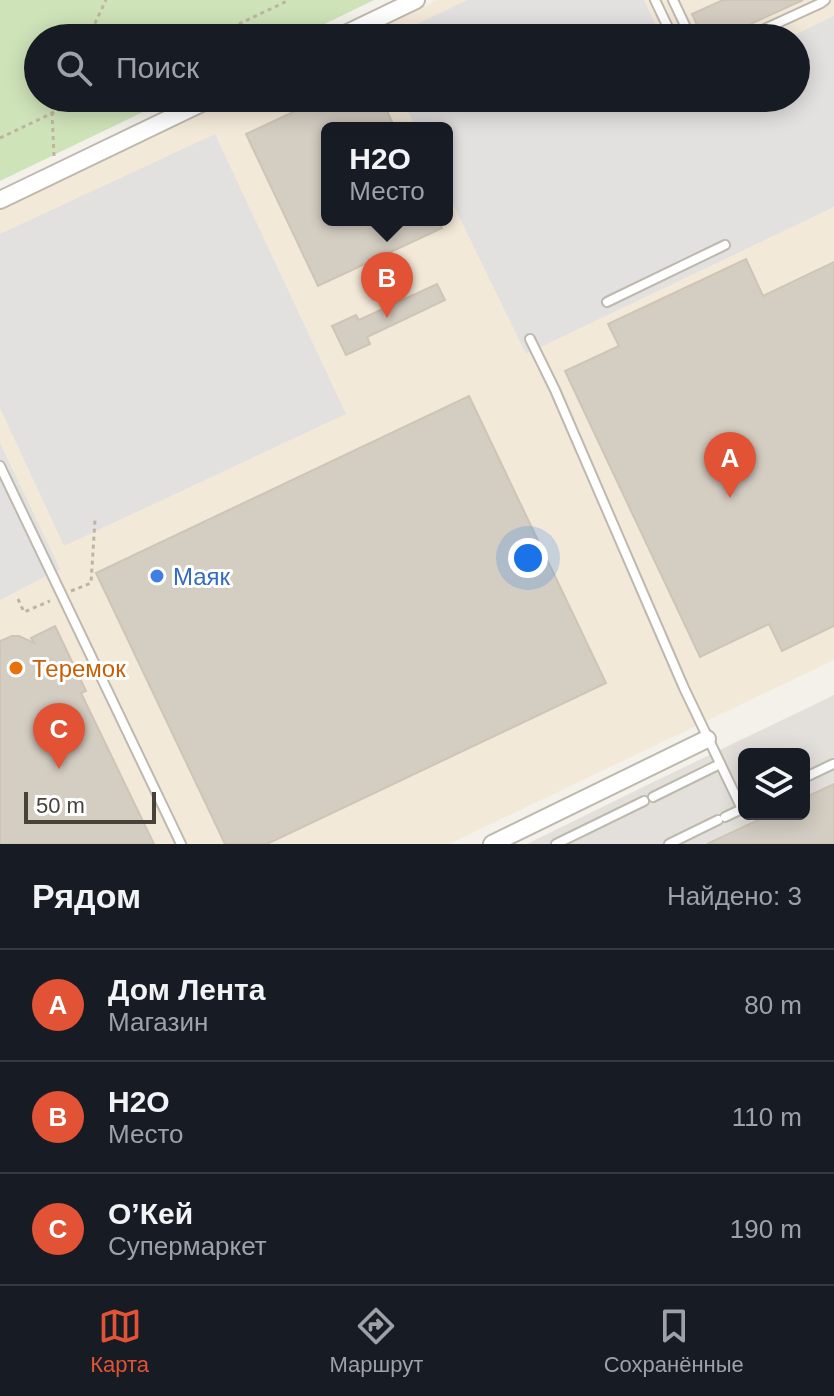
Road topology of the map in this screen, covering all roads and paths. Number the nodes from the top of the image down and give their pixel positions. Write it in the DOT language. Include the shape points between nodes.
graph roads {
  1 [pos="106,0"];
  2 [pos="289,0"];
  3 [pos="416,0"];
  4 [pos="655,0"];
  5 [pos="673,0"];
  6 [pos="825,0"];
  7 [pos="95,24"];
  8 [pos="239,24"];
  9 [pos="366,24"];
  10 [pos="666,24"];
  11 [pos="684,24"];
  12 [pos="775,24"];
  13 [pos="183,112"];
  14 [pos="52,113"];
  15 [pos="0,138"];
  16 [pos="53,154"];
  17 [pos="0,200"];
  18 [pos="725,245"];
  19 [pos="607,302"];
  20 [pos="530,339"];
  21 [pos="0,466"];
  22 [pos="95,520"];
  23 [pos="63,595"];
  24 [pos="18,599"];
  25 [pos="707,739"];
  26 [pos="720,764"];
  27 [pos="833,764"];
  28 [pos="810,775"];
  29 [pos="738,798"];
  30 [pos="738,811"];
  31 [pos="181,844"];
  32 [pos="492,844"];
  33 [pos="556,844"];
  34 [pos="669,844"];
  1 -- 7 [label="path"];
  2 -- 8 [label="path"];
  3 -- 9 [label="street"];
  4 -- 10 [label="lane"];
  5 -- 11 [label="lane"];
  6 -- 12 [label="lane"];
  13 -- 17 [label="street"];
  14 -- 15 [label="path"];
  14 -- 16 [label="path"];
  18 -- 19 [label="lane"];
  20 -- 25 [label="lane"];
  21 -- 23 [label="lane"];
  22 -- 23 [label="path" via="91,583"];
  23 -- 24 [label="path" via="24,612"];
  23 -- 31 [label="lane"];
  25 -- 26 [label="lane"];
  25 -- 32 [label="street"];
  26 -- 29 [label="lane"];
  26 -- 33 [label="lane"];
  27 -- 28 [label="lane"];
  30 -- 34 [label="lane"];
}
